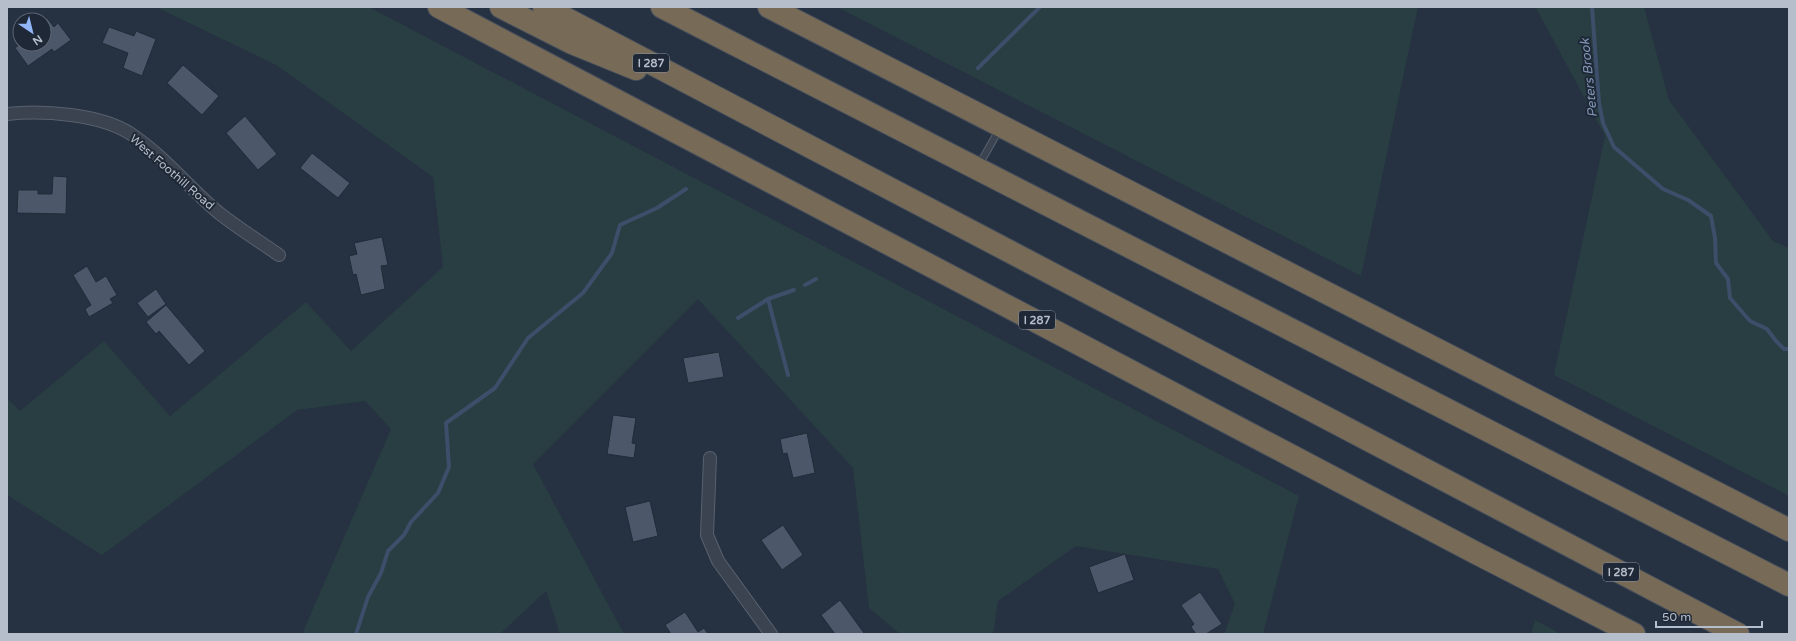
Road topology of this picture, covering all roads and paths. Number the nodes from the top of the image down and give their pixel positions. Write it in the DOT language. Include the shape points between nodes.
graph roads {
  1 [pos="439,7"];
  2 [pos="501,7"];
  3 [pos="544,7"];
  4 [pos="662,7"];
  5 [pos="769,7"];
  6 [pos="7,114"];
  7 [pos="759,120"];
  8 [pos="1001,126"];
  9 [pos="977,168"];
  10 [pos="279,255"];
  11 [pos="710,458"];
  12 [pos="1789,530"];
  13 [pos="1789,585"];
  14 [pos="771,634"];
  15 [pos="1634,634"];
  16 [pos="1738,634"];
  1 -- 15 [label="highway, I 287"];
  2 -- 7 [label="highway" via="572,43"];
  3 -- 7 [label="highway, I 287"];
  4 -- 9 [label="highway"];
  5 -- 8 [label="highway"];
  6 -- 10 [label="street, West Foothill Road" via="28,112 79,116 113,125 130,134 164,161 220,213"];
  7 -- 16 [label="highway, I 287"];
  8 -- 9 [label="lane"];
  8 -- 12 [label="highway"];
  9 -- 13 [label="highway"];
  11 -- 14 [label="street" via="707,535 718,561"];
}
